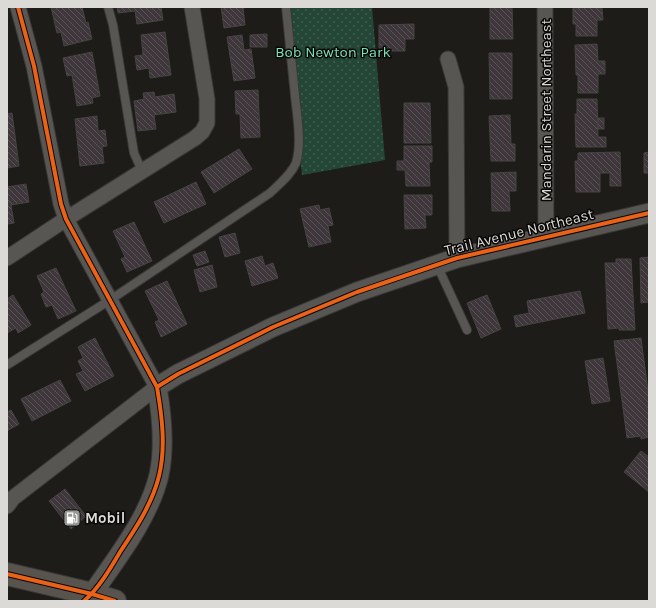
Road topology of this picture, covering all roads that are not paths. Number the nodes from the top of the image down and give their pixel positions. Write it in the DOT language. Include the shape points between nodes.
graph roads {
  1 [pos="18,7"];
  2 [pos="108,7"];
  3 [pos="192,7"];
  4 [pos="286,7"];
  5 [pos="545,7"];
  6 [pos="448,59"];
  7 [pos="142,171"];
  8 [pos="649,213"];
  9 [pos="66,219"];
  10 [pos="546,237"];
  11 [pos="7,258"];
  12 [pos="457,258"];
  13 [pos="437,265"];
  14 [pos="110,300"];
  15 [pos="467,330"];
  16 [pos="7,365"];
  17 [pos="157,387"];
  18 [pos="7,506"];
  19 [pos="7,574"];
  20 [pos="89,599"];
  21 [pos="114,601"];
  1 -- 9 [label="street" via="34,66"];
  2 -- 7 [label="lane" via="116,40 134,154"];
  3 -- 7 [label="street" via="206,99 207,123 195,138"];
  4 -- 14 [label="lane" via="298,127 298,152 295,164 270,193"];
  5 -- 10 [label="street, Mandarin Street Northeast"];
  6 -- 12 [label="street" via="456,87"];
  7 -- 9 [label="street"];
  8 -- 10 [label="street, Trail Avenue Northeast"];
  9 -- 11 [label="street"];
  9 -- 14 [label="street"];
  10 -- 12 [label="street, Trail Avenue Northeast"];
  12 -- 13 [label="street, Trail Avenue Northeast"];
  13 -- 15 [label="lane"];
  13 -- 17 [label="street, Trail Avenue Northeast" via="357,292 273,327"];
  14 -- 16 [label="lane"];
  14 -- 17 [label="street"];
  17 -- 18 [label="street, Trail Avenue Northeast" via="13,498"];
  17 -- 20 [label="street" via="162,449 156,485 137,525"];
  19 -- 20 [label="main road"];
  20 -- 21 [label="main road"];
}
